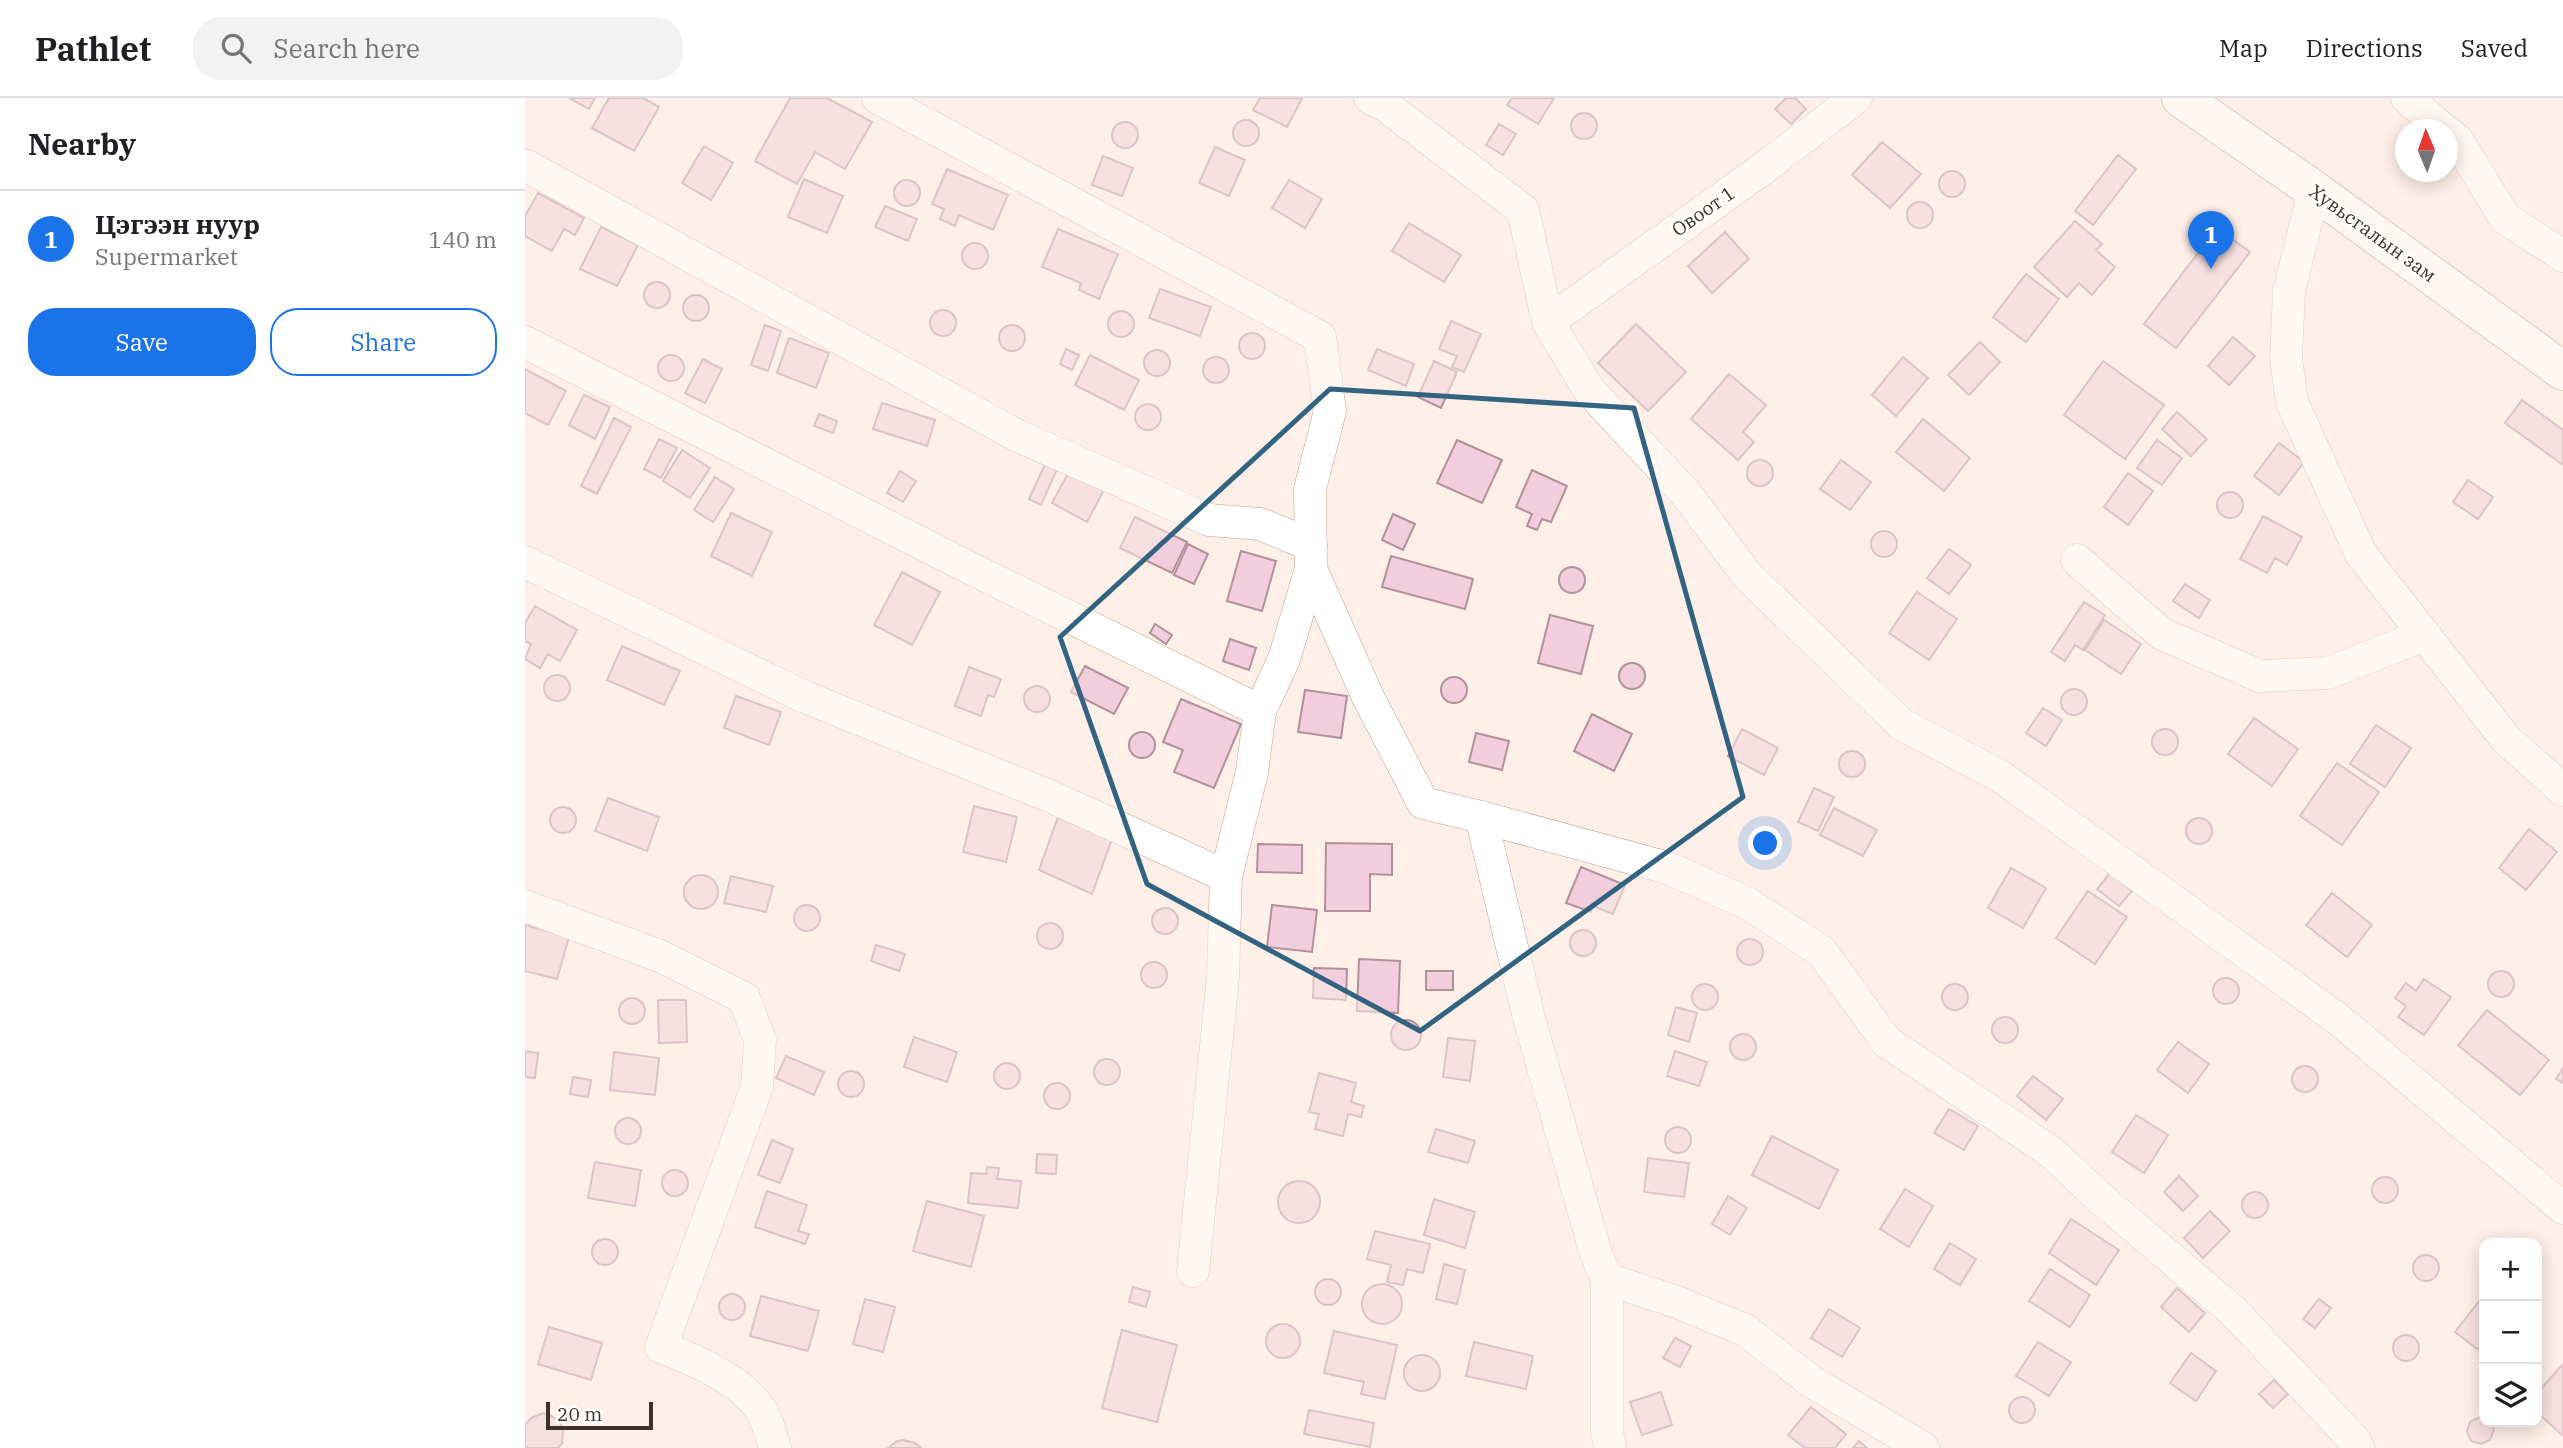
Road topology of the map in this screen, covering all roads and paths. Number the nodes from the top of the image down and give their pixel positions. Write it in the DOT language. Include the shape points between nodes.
graph roads {
  1 [pos="878,98"];
  2 [pos="1370,98"];
  3 [pos="1856,98"];
  4 [pos="2181,98"];
  5 [pos="2407,98"];
  6 [pos="2432,119"];
  7 [pos="2458,141"];
  8 [pos="525,165"];
  9 [pos="2314,190"];
  10 [pos="2563,256"];
  11 [pos="1548,322"];
  12 [pos="525,342"];
  13 [pos="2563,371"];
  14 [pos="1311,557"];
  15 [pos="2077,560"];
  16 [pos="525,562"];
  17 [pos="2424,635"];
  18 [pos="1260,710"];
  19 [pos="2563,790"];
  20 [pos="1481,817"];
  21 [pos="1226,876"];
  22 [pos="525,906"];
  23 [pos="2563,1208"];
  24 [pos="1193,1271"];
  25 [pos="1607,1279"];
  26 [pos="775,1448"];
  27 [pos="1610,1448"];
  28 [pos="1923,1448"];
  29 [pos="2358,1448"];
  1 -- 14 [label="street" via="1320,337 1330,411 1310,489"];
  2 -- 11 [label="street" via="1523,210"];
  3 -- 11 [label="street, Овоот 1"];
  4 -- 9 [label="main road, Хувьсгалын зам"];
  5 -- 6 [label="street"];
  7 -- 10 [label="street" via="2505,218"];
  8 -- 14 [label="street" via="1018,436 1209,520 1260,524"];
  9 -- 13 [label="main road, Хувьсгалын зам"];
  9 -- 17 [label="street" via="2289,291 2285,358 2292,402 2361,554"];
  11 -- 23 [label="street" via="1589,390 1687,495 1747,575 1901,724 2000,776 2339,1019"];
  12 -- 18 [label="street"];
  14 -- 18 [label="street" via="1284,659"];
  14 -- 20 [label="street" via="1369,697 1423,803"];
  15 -- 17 [label="street" via="2162,634 2260,676 2327,673"];
  16 -- 21 [label="street" via="805,697 1054,798"];
  17 -- 19 [label="street" via="2505,739"];
  18 -- 21 [label="street" via="1252,772"];
  20 -- 25 [label="street" via="1529,1018"];
  20 -- 29 [label="street" via="1668,868 1747,904 1821,951 1887,1042 2051,1152 2233,1311"];
  21 -- 24 [label="street" via="1223,977"];
  22 -- 26 [label="street" via="660,956 744,998 760,1040 757,1087 661,1347 738,1386 760,1408"];
  25 -- 27 [label="street"];
  25 -- 28 [label="street" via="1745,1330 1812,1382"];
}
